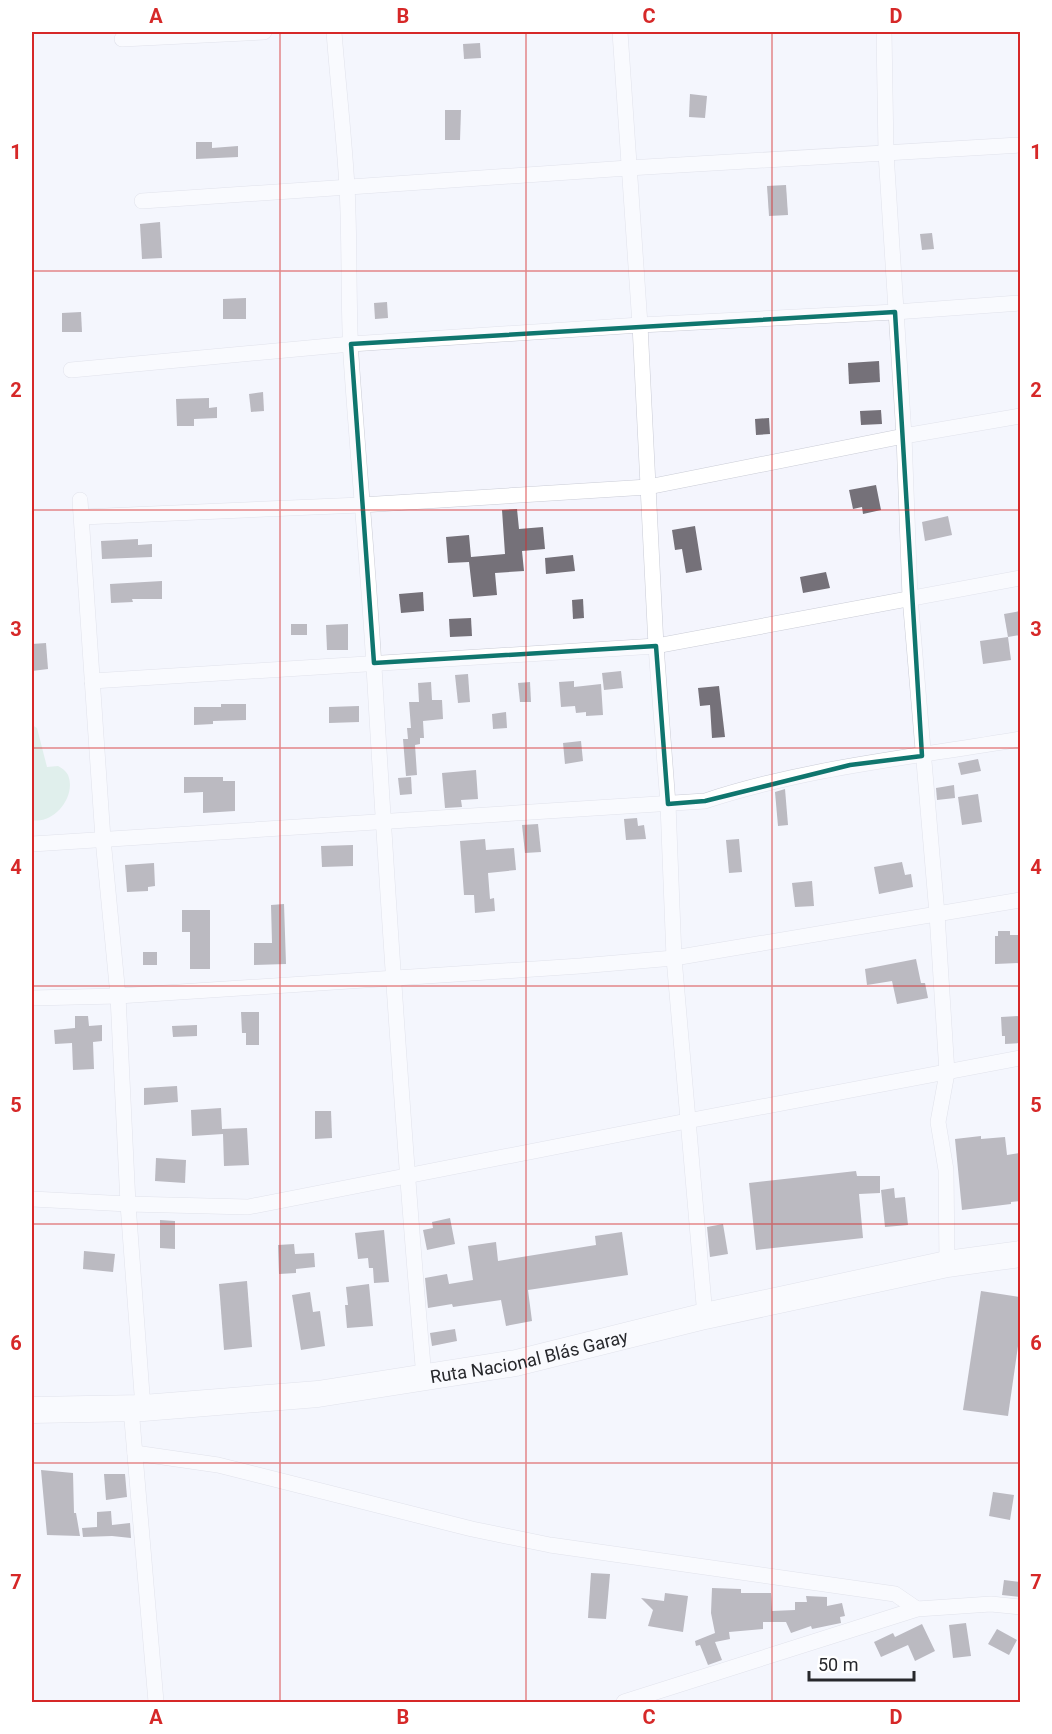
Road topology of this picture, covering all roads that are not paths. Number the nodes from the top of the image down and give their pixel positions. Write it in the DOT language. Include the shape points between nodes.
graph roads {
  1 [pos="264,32"];
  2 [pos="334,32"];
  3 [pos="620,32"];
  4 [pos="884,32"];
  5 [pos="122,39"];
  6 [pos="1020,145"];
  7 [pos="886,153"];
  8 [pos="628,168"];
  9 [pos="347,188"];
  10 [pos="142,201"];
  11 [pos="1020,303"];
  12 [pos="895,312"];
  13 [pos="640,325"];
  14 [pos="351,344"];
  15 [pos="71,370"];
  16 [pos="1020,416"];
  17 [pos="904,436"];
  18 [pos="648,487"];
  19 [pos="81,500"];
  20 [pos="361,505"];
  21 [pos="82,517"];
  22 [pos="1020,578"];
  23 [pos="910,597"];
  24 [pos="656,646"];
  25 [pos="374,663"];
  26 [pos="92,681"];
  27 [pos="1020,739"];
  28 [pos="922,756"];
  29 [pos="668,804"];
  30 [pos="382,822"];
  31 [pos="103,839"];
  32 [pos="32,844"];
  33 [pos="1020,900"];
  34 [pos="937,914"];
  35 [pos="674,958"];
  36 [pos="395,977"];
  37 [pos="118,996"];
  38 [pos="32,999"];
  39 [pos="1020,1058"];
  40 [pos="947,1073"];
  41 [pos="687,1121"];
  42 [pos="406,1177"];
  43 [pos="32,1199"];
  44 [pos="128,1204"];
  45 [pos="1020,1254"];
  46 [pos="947,1264"];
  47 [pos="705,1316"];
  48 [pos="424,1377"];
  49 [pos="137,1408"];
  50 [pos="32,1410"];
  51 [pos="135,1453"];
  52 [pos="1020,1607"];
  53 [pos="917,1609"];
  54 [pos="156,1702"];
  55 [pos="624,1702"];
  1 -- 5 [label="street"];
  2 -- 9 [label="street"];
  3 -- 8 [label="street"];
  4 -- 7 [label="street"];
  6 -- 7 [label="street"];
  7 -- 8 [label="street"];
  7 -- 12 [label="street"];
  8 -- 9 [label="street"];
  8 -- 13 [label="street"];
  9 -- 10 [label="street"];
  9 -- 14 [label="street"];
  11 -- 12 [label="street"];
  12 -- 13 [label="street"];
  12 -- 17 [label="street"];
  13 -- 14 [label="street"];
  13 -- 18 [label="street"];
  14 -- 15 [label="street"];
  14 -- 20 [label="street"];
  16 -- 17 [label="street"];
  17 -- 18 [label="street"];
  17 -- 23 [label="street"];
  18 -- 20 [label="street"];
  18 -- 24 [label="street"];
  19 -- 21 [label="street"];
  20 -- 21 [label="street"];
  20 -- 25 [label="street"];
  21 -- 26 [label="street"];
  22 -- 23 [label="street"];
  23 -- 24 [label="street"];
  23 -- 28 [label="street"];
  24 -- 25 [label="street"];
  24 -- 29 [label="street"];
  25 -- 26 [label="street"];
  25 -- 30 [label="street"];
  26 -- 31 [label="street"];
  27 -- 28 [label="street"];
  28 -- 29 [label="street" via="850,765 744,788 705,801"];
  28 -- 34 [label="street"];
  29 -- 30 [label="street"];
  29 -- 35 [label="street"];
  30 -- 31 [label="street"];
  30 -- 36 [label="street"];
  31 -- 32 [label="street"];
  31 -- 37 [label="street"];
  33 -- 34 [label="street"];
  34 -- 35 [label="street"];
  34 -- 40 [label="street"];
  35 -- 36 [label="street"];
  35 -- 41 [label="street"];
  36 -- 37 [label="street"];
  36 -- 42 [label="street"];
  37 -- 38 [label="street"];
  37 -- 44 [label="street"];
  39 -- 40 [label="street"];
  40 -- 41 [label="street"];
  40 -- 46 [label="street" via="938,1122 946,1170"];
  41 -- 42 [label="street"];
  41 -- 47 [label="street"];
  42 -- 44 [label="street" via="248,1207"];
  42 -- 48 [label="street"];
  43 -- 44 [label="street"];
  44 -- 49 [label="street"];
  45 -- 46 [label="highway, Ruta Nacional Blás Garay"];
  46 -- 47 [label="highway, Ruta Nacional Blás Garay"];
  47 -- 48 [label="highway, Ruta Nacional Blás Garay" via="516,1364"];
  48 -- 49 [label="highway, Ruta Nacional Blás Garay" via="318,1394"];
  49 -- 50 [label="highway, Ruta Nacional Blás Garay"];
  49 -- 51 [label="street"];
  51 -- 53 [label="street" via="218,1465 472,1530 550,1545 895,1594"];
  51 -- 54 [label="street"];
  52 -- 53 [label="street" via="991,1604"];
  53 -- 55 [label="street"];
}
